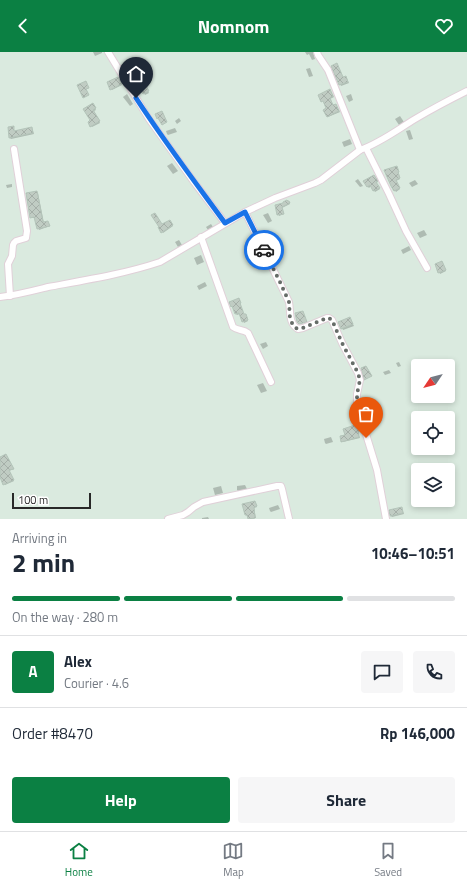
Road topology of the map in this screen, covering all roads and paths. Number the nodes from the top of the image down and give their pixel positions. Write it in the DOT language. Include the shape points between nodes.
graph roads {
  1 [pos="108,52"];
  2 [pos="317,52"];
  3 [pos="467,91"];
  4 [pos="363,148"];
  5 [pos="14,149"];
  6 [pos="245,212"];
  7 [pos="225,223"];
  8 [pos="201,238"];
  9 [pos="427,268"];
  10 [pos="10,296"];
  11 [pos="0,297"];
  12 [pos="271,382"];
  13 [pos="168,519"];
  14 [pos="289,519"];
  15 [pos="386,519"];
  1 -- 7 [label="street" via="149,119"];
  2 -- 4 [label="street" via="328,70"];
  3 -- 4 [label="street"];
  4 -- 6 [label="street" via="315,183"];
  4 -- 9 [label="street"];
  5 -- 10 [label="street" via="27,231 26,238 16,241 13,245 8,264"];
  6 -- 7 [label="street"];
  6 -- 15 [label="street" via="289,302 290,319 294,327 303,328 327,318 332,320 358,373 360,380 357,405 377,470"];
  7 -- 8 [label="street"];
  8 -- 10 [label="street" via="160,262 148,266"];
  8 -- 12 [label="street" via="234,327 248,333"];
  10 -- 11 [label="street"];
  13 -- 14 [label="street" via="183,516 203,502 280,486"];
}
